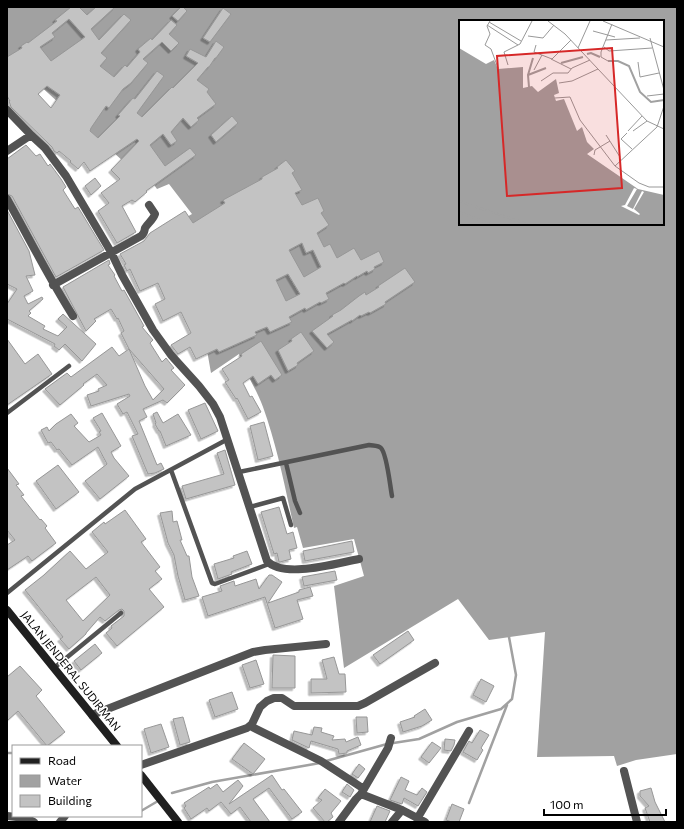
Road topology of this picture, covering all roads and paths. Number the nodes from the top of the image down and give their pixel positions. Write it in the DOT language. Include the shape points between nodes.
graph roads {
  1 [pos="7,110"];
  2 [pos="31,135"];
  3 [pos="7,151"];
  4 [pos="7,199"];
  5 [pos="148,205"];
  6 [pos="111,252"];
  7 [pos="53,285"];
  8 [pos="73,316"];
  9 [pos="69,366"];
  10 [pos="7,413"];
  11 [pos="228,439"];
  12 [pos="286,463"];
  13 [pos="171,470"];
  14 [pos="239,472"];
  15 [pos="392,496"];
  16 [pos="250,507"];
  17 [pos="300,513"];
  18 [pos="291,525"];
  19 [pos="359,559"];
  20 [pos="270,564"];
  21 [pos="7,593"];
  22 [pos="7,610"];
  23 [pos="121,613"];
  24 [pos="326,644"];
  25 [pos="435,663"];
  26 [pos="54,668"];
  27 [pos="92,715"];
  28 [pos="250,726"];
  29 [pos="469,731"];
  30 [pos="390,742"];
  31 [pos="116,745"];
  32 [pos="142,765"];
  33 [pos="624,771"];
  34 [pos="142,777"];
  35 [pos="363,792"];
  36 [pos="402,810"];
  37 [pos="16,817"];
  38 [pos="417,819"];
  39 [pos="34,822"];
  40 [pos="178,822"];
  41 [pos="339,822"];
  42 [pos="392,822"];
  43 [pos="425,822"];
  44 [pos="637,822"];
  1 -- 2 [label="street"];
  2 -- 3 [label="street"];
  2 -- 6 [label="street" via="60,166"];
  4 -- 7 [label="street"];
  5 -- 6 [label="street" via="155,214 145,227 144,234"];
  6 -- 7 [label="street"];
  6 -- 11 [label="street" via="153,330 213,404"];
  7 -- 8 [label="street"];
  9 -- 10 [label="lane"];
  11 -- 13 [label="lane"];
  11 -- 14 [label="street"];
  12 -- 14 [label="lane"];
  12 -- 15 [label="lane" via="378,446 385,457"];
  12 -- 17 [label="lane"];
  13 -- 20 [label="lane" via="212,583 216,584"];
  13 -- 21 [label="lane" via="135,489"];
  14 -- 16 [label="street"];
  16 -- 18 [label="lane" via="283,498"];
  16 -- 20 [label="street"];
  19 -- 20 [label="street" via="306,569 284,568"];
  22 -- 26 [label="main road, JALAN JENDERAL SUDIRMAN"];
  23 -- 26 [label="lane"];
  24 -- 27 [label="street" via="253,652"];
  25 -- 28 [label="street" via="358,706 294,706 282,698 270,699 260,707"];
  26 -- 27 [label="main road, JALAN JENDERAL SUDIRMAN"];
  27 -- 31 [label="main road, JALAN JENDERAL SUDIRMAN"];
  28 -- 32 [label="street"];
  28 -- 35 [label="street" via="321,761"];
  29 -- 38 [label="street"];
  30 -- 35 [label="street"];
  33 -- 44 [label="street"];
  34 -- 40 [label="main road"];
  35 -- 36 [label="street"];
  35 -- 41 [label="street"];
  36 -- 38 [label="street"];
  36 -- 42 [label="street"];
  37 -- 39 [label="street"];
  38 -- 43 [label="street"];
}
